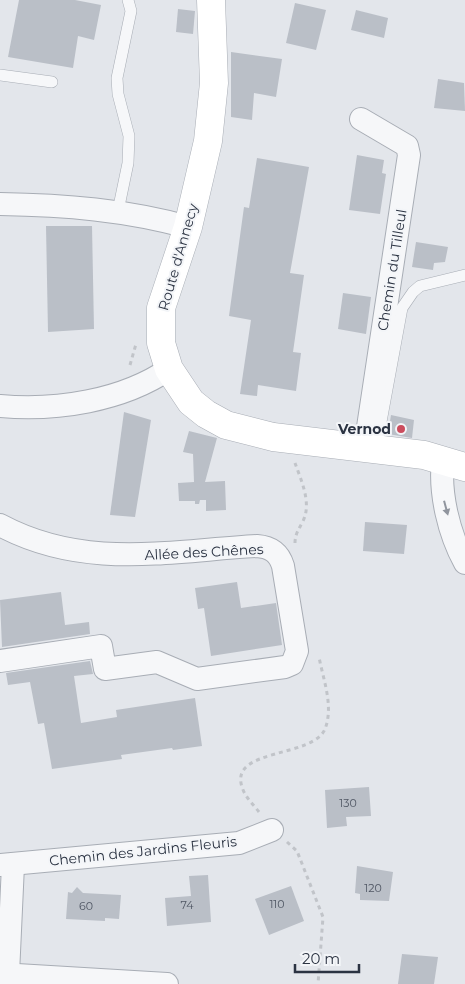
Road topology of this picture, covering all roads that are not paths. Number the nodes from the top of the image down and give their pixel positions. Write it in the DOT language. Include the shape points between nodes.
graph roads {
  1 [pos="128,0"];
  2 [pos="211,0"];
  3 [pos="0,75"];
  4 [pos="52,82"];
  5 [pos="361,119"];
  6 [pos="0,204"];
  7 [pos="118,211"];
  8 [pos="188,227"];
  9 [pos="465,275"];
  10 [pos="169,369"];
  11 [pos="0,406"];
  12 [pos="370,448"];
  13 [pos="454,464"];
  14 [pos="0,525"];
  15 [pos="465,563"];
  16 [pos="0,661"];
  17 [pos="272,830"];
  18 [pos="6,865"];
  19 [pos="4,974"];
  20 [pos="167,984"];
  1 -- 7 [label="lane" via="131,11 117,86 128,127 129,147"];
  2 -- 8 [label="street, Route d'Annecy" via="214,83 208,141"];
  3 -- 4 [label="lane"];
  5 -- 12 [label="street, Chemin du Tilleul" via="406,146 409,155"];
  6 -- 7 [label="street" via="80,206"];
  7 -- 8 [label="street"];
  8 -- 10 [label="street, Route d'Annecy" via="161,308 161,343"];
  9 -- 12 [label="lane" via="420,286 402,308"];
  10 -- 11 [label="street" via="150,382 90,400 55,406"];
  10 -- 12 [label="street, Route d'Annecy" via="185,396 206,414 226,425 287,439"];
  12 -- 13 [label="street, Route d'Annecy"];
  13 -- 15 [label="street, one-way" via="441,478 456,545"];
  14 -- 16 [label="street, Allée des Chênes" via="29,538 112,555 152,556 257,546 270,549 280,557 283,566 297,651 292,664 285,667 197,679 157,662 105,669 101,646"];
  17 -- 18 [label="street, Chemin des Jardins Fleuris" via="240,843"];
  18 -- 19 [label="street, Chemin des Jardins Fleuris"];
  19 -- 20 [label="street"];
}
